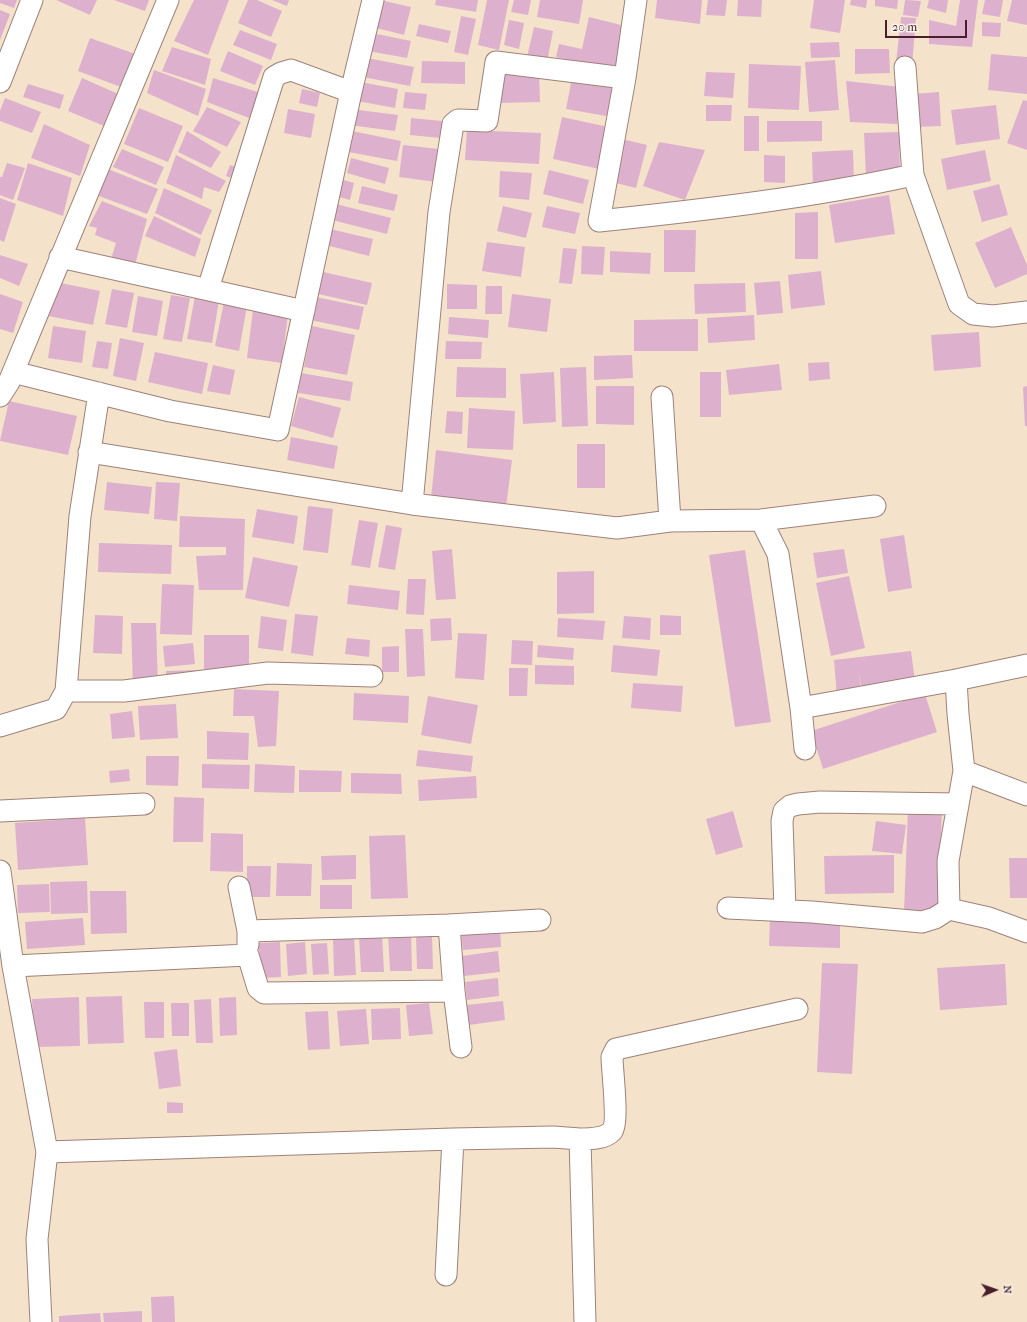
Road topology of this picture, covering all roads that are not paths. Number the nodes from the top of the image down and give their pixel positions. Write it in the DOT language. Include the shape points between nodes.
graph roads {
  1 [pos="32,0"];
  2 [pos="168,0"];
  3 [pos="373,0"];
  4 [pos="636,0"];
  5 [pos="905,67"];
  6 [pos="625,78"];
  7 [pos="0,82"];
  8 [pos="351,92"];
  9 [pos="912,175"];
  10 [pos="60,257"];
  11 [pos="208,289"];
  12 [pos="304,311"];
  13 [pos="1027,312"];
  14 [pos="13,372"];
  15 [pos="100,393"];
  16 [pos="0,396"];
  17 [pos="662,397"];
  18 [pos="89,452"];
  19 [pos="412,504"];
  20 [pos="875,506"];
  21 [pos="761,520"];
  22 [pos="670,521"];
  23 [pos="1027,665"];
  24 [pos="372,676"];
  25 [pos="956,680"];
  26 [pos="66,691"];
  27 [pos="801,708"];
  28 [pos="0,726"];
  29 [pos="805,749"];
  30 [pos="964,770"];
  31 [pos="1027,795"];
  32 [pos="144,804"];
  33 [pos="958,804"];
  34 [pos="0,811"];
  35 [pos="0,871"];
  36 [pos="239,887"];
  37 [pos="728,908"];
  38 [pos="949,909"];
  39 [pos="785,910"];
  40 [pos="540,920"];
  41 [pos="449,925"];
  42 [pos="248,931"];
  43 [pos="1027,932"];
  44 [pos="248,955"];
  45 [pos="13,966"];
  46 [pos="454,991"];
  47 [pos="797,1009"];
  48 [pos="461,1047"];
  49 [pos="453,1139"];
  50 [pos="580,1139"];
  51 [pos="47,1152"];
  52 [pos="446,1275"];
  53 [pos="41,1322"];
  54 [pos="585,1322"];
  1 -- 7 [label="street"];
  2 -- 10 [label="street"];
  3 -- 8 [label="street"];
  4 -- 6 [label="street"];
  5 -- 9 [label="street"];
  6 -- 9 [label="street" via="599,222 716,208 873,184"];
  6 -- 19 [label="street" via="496,62 487,121 458,120 453,124 439,212"];
  8 -- 11 [label="street" via="291,70 274,77"];
  8 -- 12 [label="street"];
  9 -- 13 [label="street" via="959,304 973,314 993,316"];
  10 -- 11 [label="street"];
  10 -- 14 [label="street"];
  11 -- 12 [label="street"];
  12 -- 15 [label="street" via="278,430 170,411"];
  14 -- 15 [label="street"];
  14 -- 16 [label="street"];
  15 -- 18 [label="street"];
  17 -- 22 [label="street"];
  18 -- 19 [label="street"];
  18 -- 26 [label="street" via="80,516"];
  19 -- 22 [label="street" via="617,528"];
  20 -- 21 [label="street"];
  21 -- 22 [label="street"];
  21 -- 27 [label="street" via="778,554"];
  23 -- 25 [label="street"];
  24 -- 26 [label="street" via="268,673 124,691"];
  25 -- 27 [label="street"];
  25 -- 30 [label="street"];
  26 -- 28 [label="street" via="56,709"];
  27 -- 29 [label="street"];
  30 -- 31 [label="street"];
  30 -- 33 [label="street"];
  32 -- 34 [label="street"];
  33 -- 38 [label="street" via="948,861"];
  33 -- 39 [label="street" via="820,802 790,806 784,811 782,821"];
  35 -- 45 [label="street"];
  36 -- 42 [label="street"];
  37 -- 39 [label="street"];
  38 -- 39 [label="street" via="935,918 922,922"];
  38 -- 43 [label="street" via="989,918"];
  40 -- 41 [label="street"];
  41 -- 42 [label="street"];
  41 -- 46 [label="street"];
  42 -- 44 [label="street"];
  44 -- 45 [label="street"];
  44 -- 46 [label="street" via="258,988 264,993"];
  45 -- 51 [label="street"];
  46 -- 48 [label="street"];
  47 -- 50 [label="street" via="616,1049 612,1057 616,1115 614,1128 612,1132 603,1136"];
  49 -- 50 [label="street"];
  49 -- 51 [label="street"];
  49 -- 52 [label="street"];
  50 -- 54 [label="street"];
  51 -- 53 [label="street" via="37,1239"];
}
